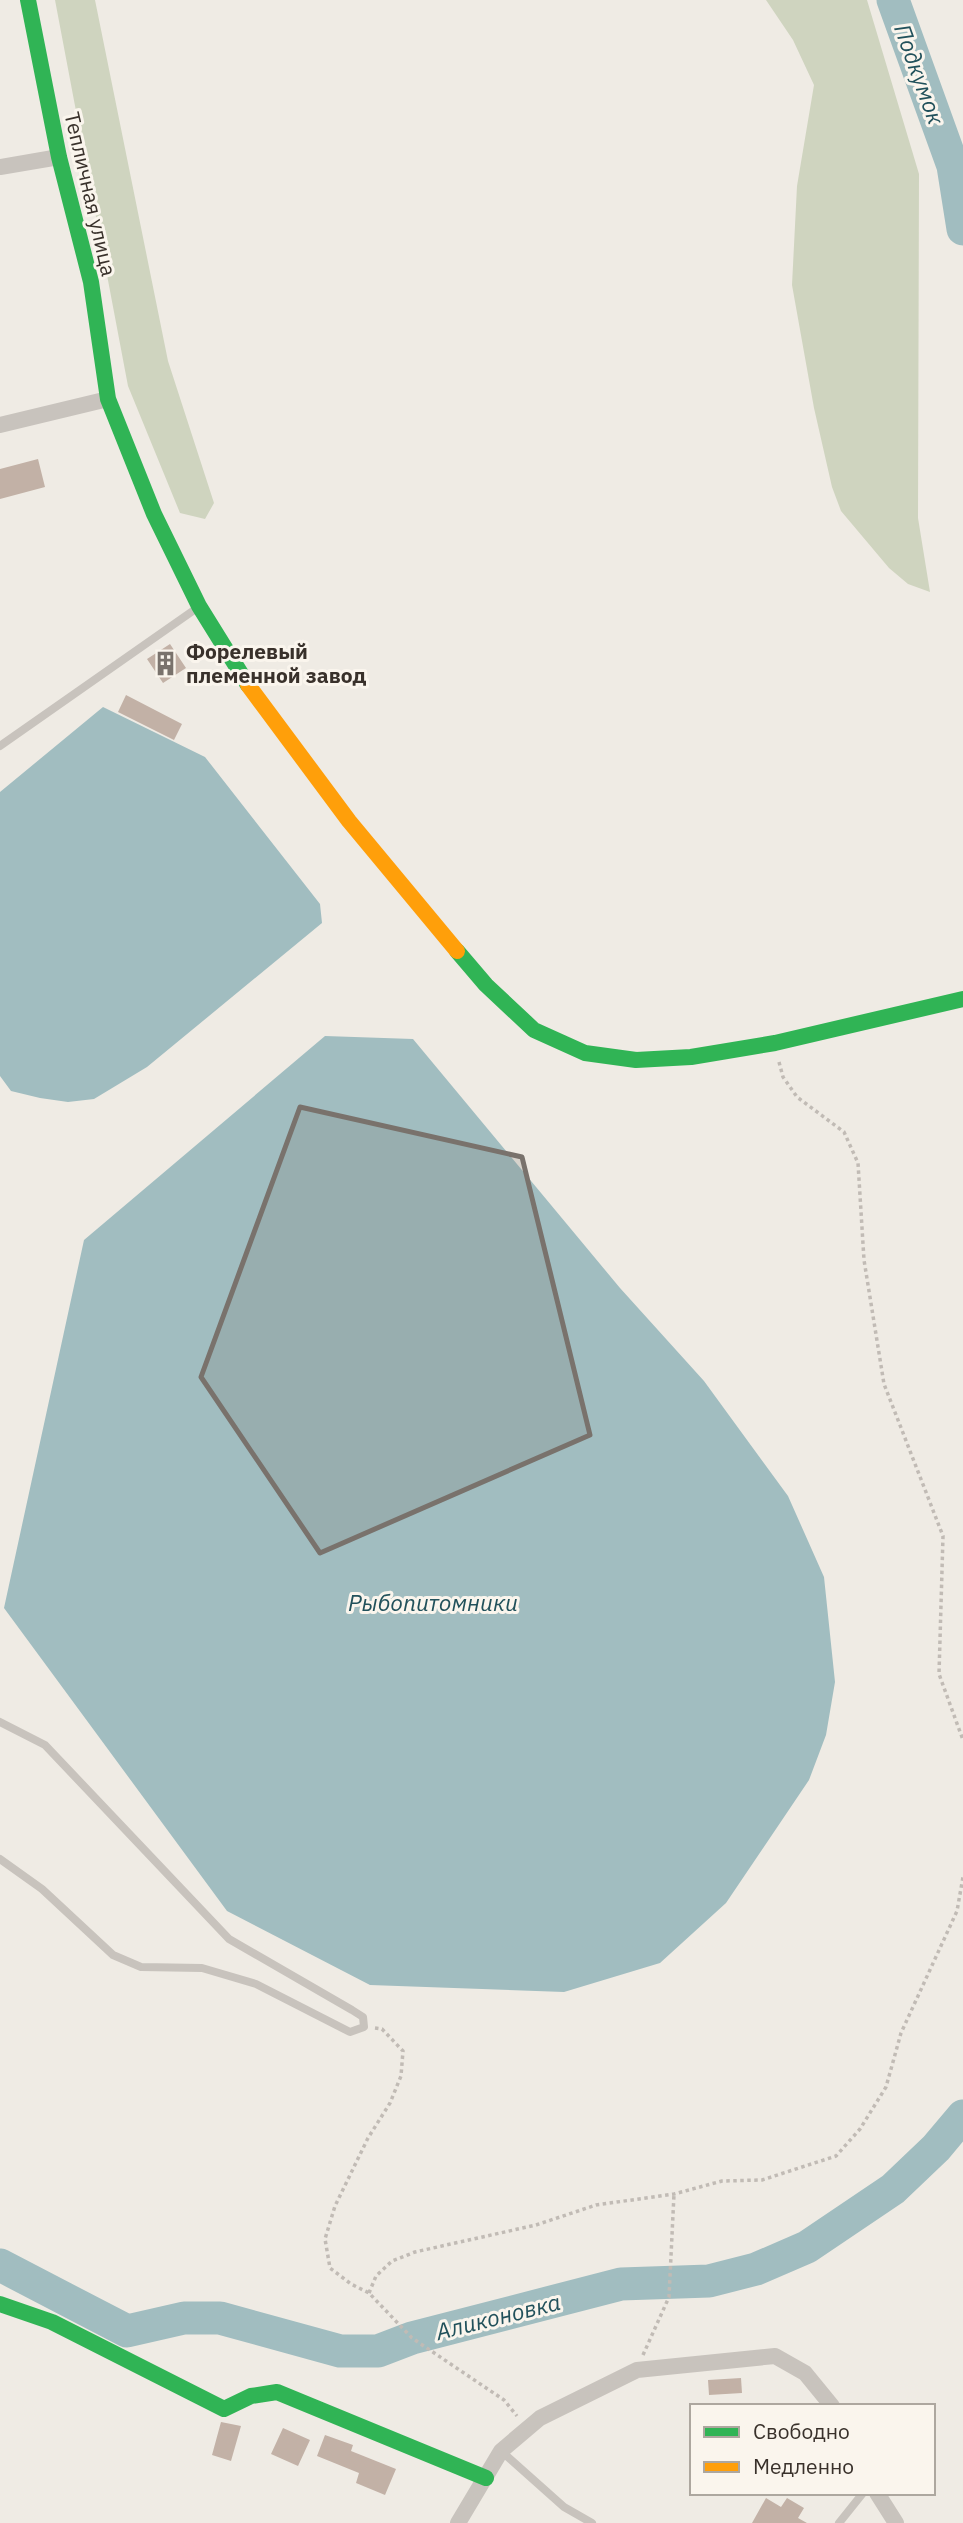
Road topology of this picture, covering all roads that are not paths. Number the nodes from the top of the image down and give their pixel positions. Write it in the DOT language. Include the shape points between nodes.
graph roads {
  1 [pos="28,0"];
  2 [pos="59,157"];
  3 [pos="0,167"];
  4 [pos="108,399"];
  5 [pos="0,425"];
  6 [pos="199,606"];
  7 [pos="0,746"];
  8 [pos="963,999"];
  9 [pos="0,1722"];
  10 [pos="0,1859"];
  11 [pos="0,2304"];
  12 [pos="830,2404"];
  13 [pos="501,2451"];
  14 [pos="486,2478"];
  15 [pos="861,2495"];
  16 [pos="878,2495"];
  17 [pos="458,2523"];
  18 [pos="592,2523"];
  19 [pos="839,2523"];
  20 [pos="897,2523"];
  1 -- 2 [label="street, Тепличная улица"];
  2 -- 3 [label="street"];
  2 -- 4 [label="street, Тепличная улица" via="91,282"];
  4 -- 5 [label="street"];
  4 -- 6 [label="street, Тепличная улица"];
  6 -- 7 [label="lane"];
  6 -- 8 [label="street, Тепличная улица" via="250,690 349,821 486,985 534,1030 584,1053 636,1059 691,1057 775,1043"];
  9 -- 10 [label="lane" via="45,1745 229,1939 363,2017 364,2027 350,2032 256,1984 202,1968 141,1966 113,1955 42,1889"];
  11 -- 14 [label="street" via="52,2322 224,2409 250,2396 277,2392"];
  12 -- 13 [label="street" via="805,2373 775,2356 636,2371 540,2418"];
  13 -- 14 [label="street"];
  13 -- 18 [label="lane" via="564,2507"];
  14 -- 17 [label="street"];
  15 -- 19 [label="lane"];
  16 -- 20 [label="street"];
}
